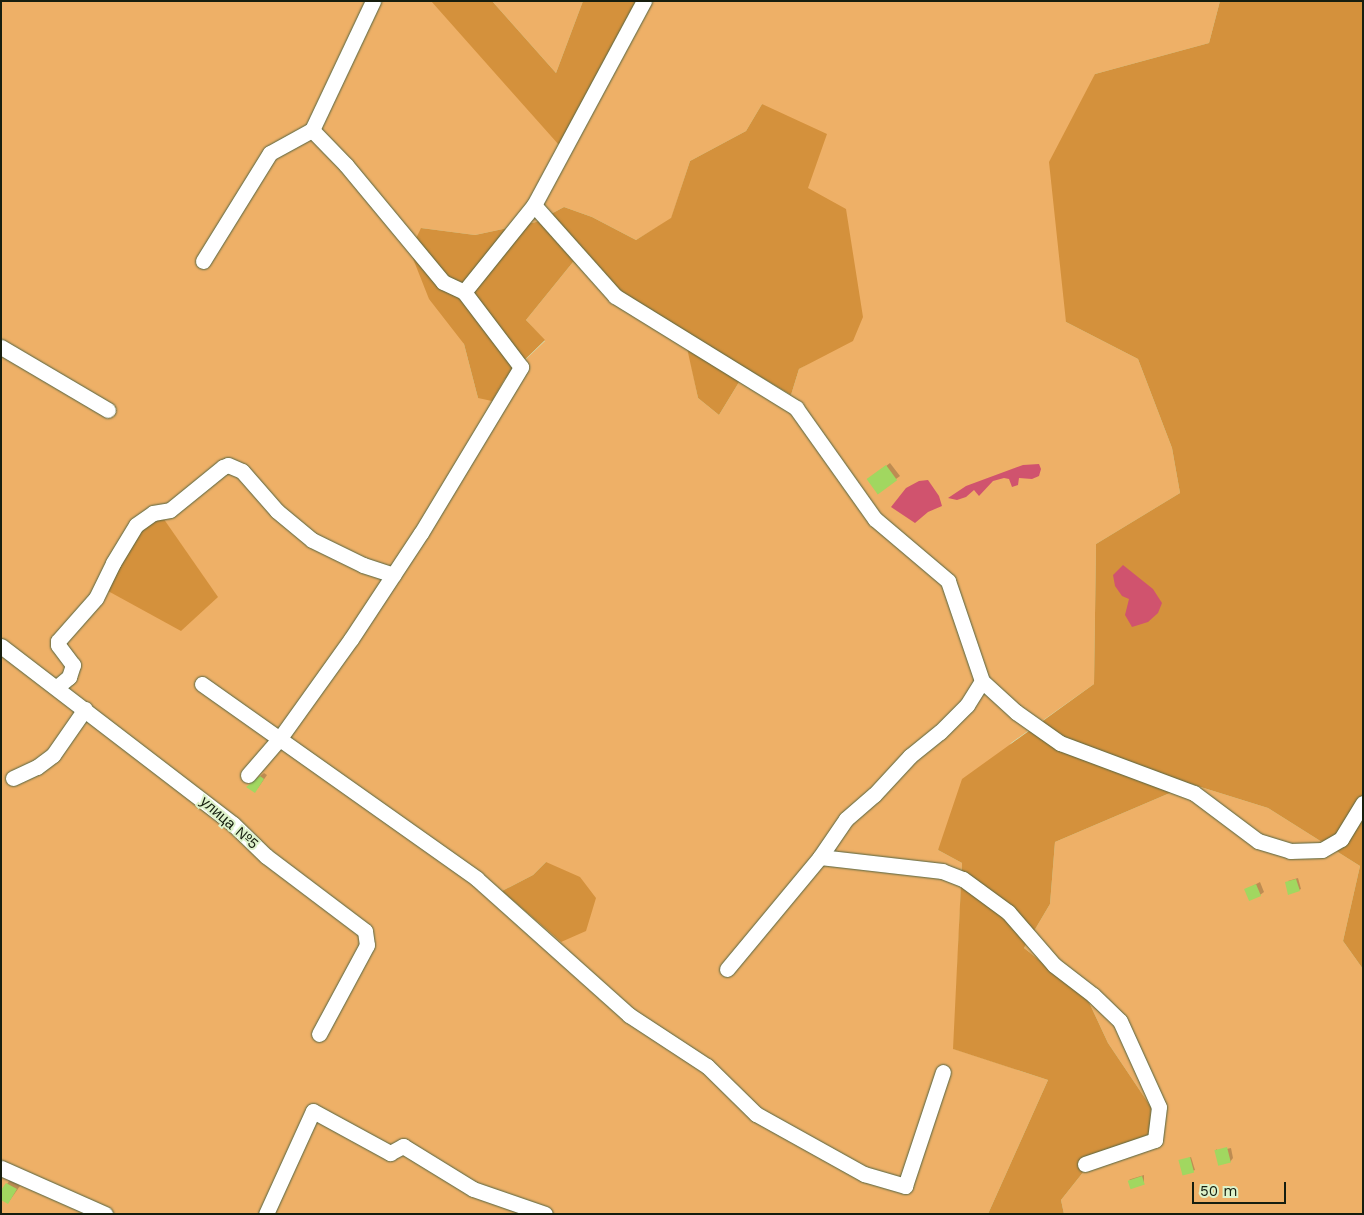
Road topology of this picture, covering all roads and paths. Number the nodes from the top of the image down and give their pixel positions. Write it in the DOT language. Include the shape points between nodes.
graph roads {
  1 [pos="373,1"];
  2 [pos="644,1"];
  3 [pos="312,130"];
  4 [pos="534,205"];
  5 [pos="203,261"];
  6 [pos="464,292"];
  7 [pos="1,347"];
  8 [pos="108,410"];
  9 [pos="393,575"];
  10 [pos="1,646"];
  11 [pos="982,681"];
  12 [pos="202,684"];
  13 [pos="57,687"];
  14 [pos="85,709"];
  15 [pos="280,738"];
  16 [pos="248,775"];
  17 [pos="13,778"];
  18 [pos="1363,803"];
  19 [pos="820,857"];
  20 [pos="727,969"];
  21 [pos="319,1034"];
  22 [pos="943,1072"];
  23 [pos="1085,1164"];
  24 [pos="1,1168"];
  25 [pos="105,1214"];
  26 [pos="266,1214"];
  27 [pos="546,1214"];
  1 -- 3 [label="street"];
  2 -- 4 [label="street"];
  3 -- 5 [label="street" via="270,153"];
  3 -- 6 [label="street" via="442,282"];
  4 -- 6 [label="street"];
  4 -- 11 [label="street" via="615,296 796,408 875,519 948,581"];
  6 -- 9 [label="street" via="522,367"];
  7 -- 8 [label="street"];
  9 -- 13 [label="street" via="363,565 312,540 278,511 242,471 228,465 170,510 153,513 136,525 96,598 58,641 73,665 69,677"];
  9 -- 15 [label="street"];
  10 -- 13 [label="street, улица №5"];
  11 -- 18 [label="street" via="1016,712 1060,743 1194,793 1258,841 1290,851 1322,850 1341,839"];
  11 -- 19 [label="street" via="967,705 846,819"];
  12 -- 15 [label="street"];
  13 -- 14 [label="street, улица №5"];
  14 -- 17 [label="street" via="53,754 37,767"];
  14 -- 21 [label="street, улица №5" via="233,824 266,856 365,931 367,945"];
  15 -- 16 [label="street"];
  15 -- 22 [label="street" via="477,879 629,1015 707,1066 756,1114 864,1174 905,1186"];
  19 -- 20 [label="street"];
  19 -- 23 [label="street" via="942,871 963,880 1008,912 1054,966 1093,995 1120,1021 1159,1107 1155,1140"];
  24 -- 25 [label="street"];
  26 -- 27 [label="street" via="313,1111 390,1153 403,1146 473,1189"];
}
